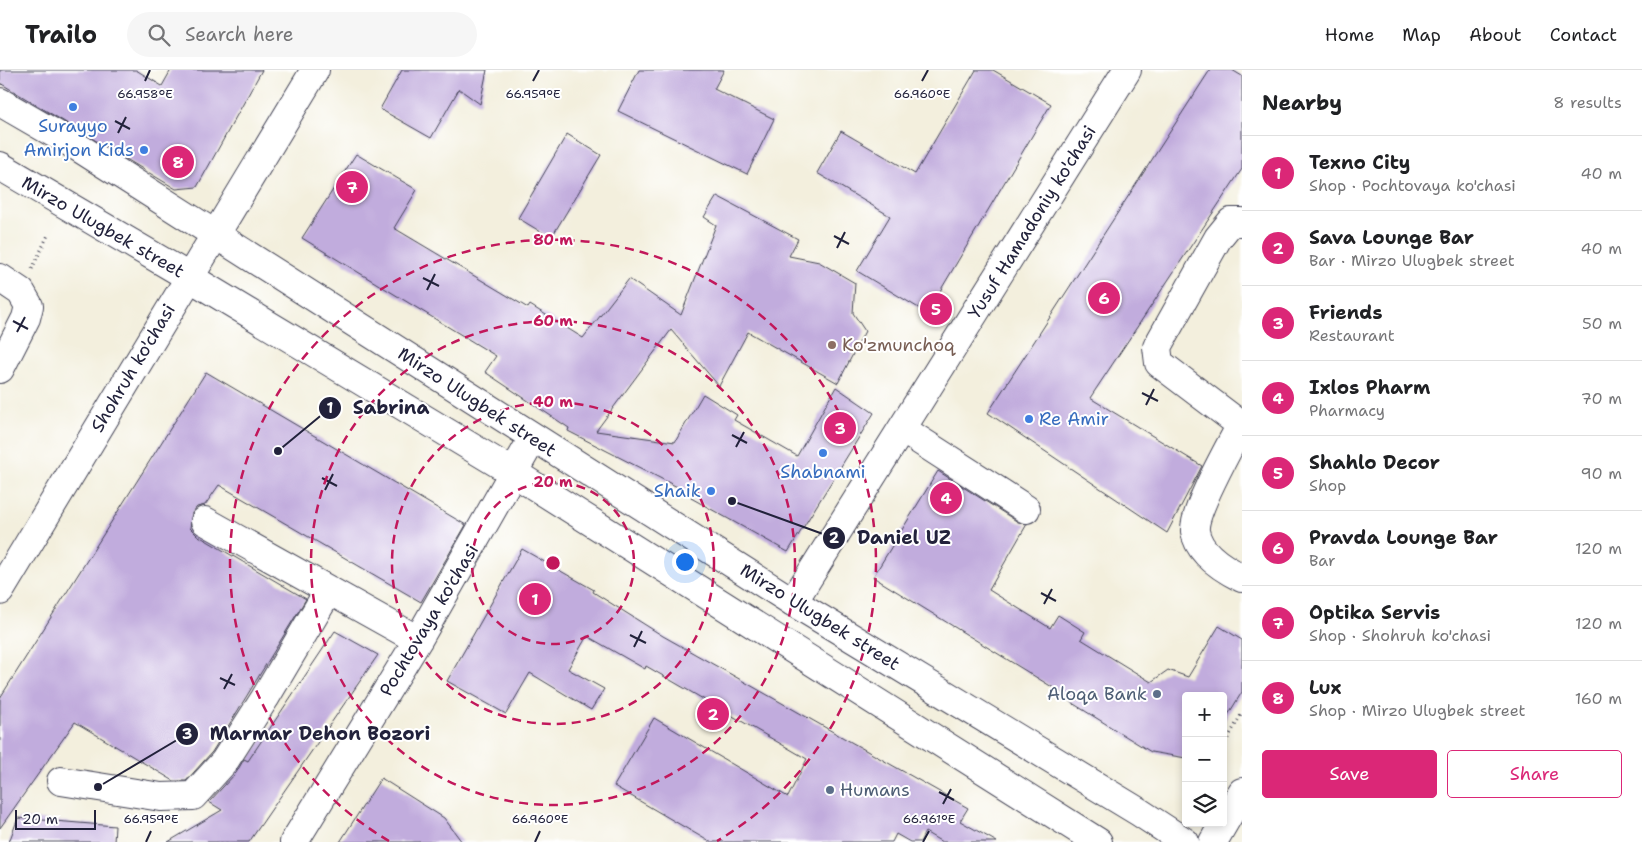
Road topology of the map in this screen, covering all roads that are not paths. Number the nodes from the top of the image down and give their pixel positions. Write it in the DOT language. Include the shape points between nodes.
graph roads {
  1 [pos="315,70"];
  2 [pos="1127,70"];
  3 [pos="0,102"];
  4 [pos="0,166"];
  5 [pos="1242,222"];
  6 [pos="216,234"];
  7 [pos="189,276"];
  8 [pos="10,285"];
  9 [pos="0,369"];
  10 [pos="1242,424"];
  11 [pos="902,429"];
  12 [pos="533,438"];
  13 [pos="514,473"];
  14 [pos="1026,509"];
  15 [pos="205,521"];
  16 [pos="1242,578"];
  17 [pos="329,590"];
  18 [pos="0,591"];
  19 [pos="793,602"];
  20 [pos="418,640"];
  21 [pos="61,781"];
  22 [pos="1242,792"];
  23 [pos="294,842"];
  24 [pos="1098,842"];
  25 [pos="1184,842"];
  26 [pos="1213,842"];
  1 -- 6 [label="main road, Shohruh ko'chasi"];
  2 -- 11 [label="main road, Yusuf Hamadoniy ko'chasi"];
  3 -- 6 [label="main road, Mirzo Ulugbek street"];
  4 -- 7 [label="main road, Mirzo Ulugbek street"];
  5 -- 10 [label="main road" via="1231,222 1218,238 1157,347 1159,363"];
  6 -- 7 [label="main road, Shohruh ko'chasi"];
  6 -- 12 [label="main road, Mirzo Ulugbek street"];
  7 -- 13 [label="main road, Mirzo Ulugbek street"];
  7 -- 18 [label="main road, Shohruh ko'chasi"];
  8 -- 9 [label="main road" via="29,306"];
  10 -- 16 [label="main road" via="1197,513 1195,531 1200,546"];
  11 -- 14 [label="main road"];
  11 -- 19 [label="main road, Yusuf Hamadoniy ko'chasi"];
  12 -- 13 [label="main road, Pochtovaya ko'chasi"];
  12 -- 19 [label="main road, Mirzo Ulugbek street"];
  13 -- 20 [label="main road, Pochtovaya ko'chasi"];
  13 -- 24 [label="main road, Mirzo Ulugbek street"];
  15 -- 17 [label="main road"];
  17 -- 20 [label="main road"];
  17 -- 21 [label="main road" via="224,762 193,796 161,798"];
  19 -- 25 [label="main road, Mirzo Ulugbek street"];
  20 -- 23 [label="main road, Pochtovaya ko'chasi"];
  22 -- 26 [label="main road"];
}
